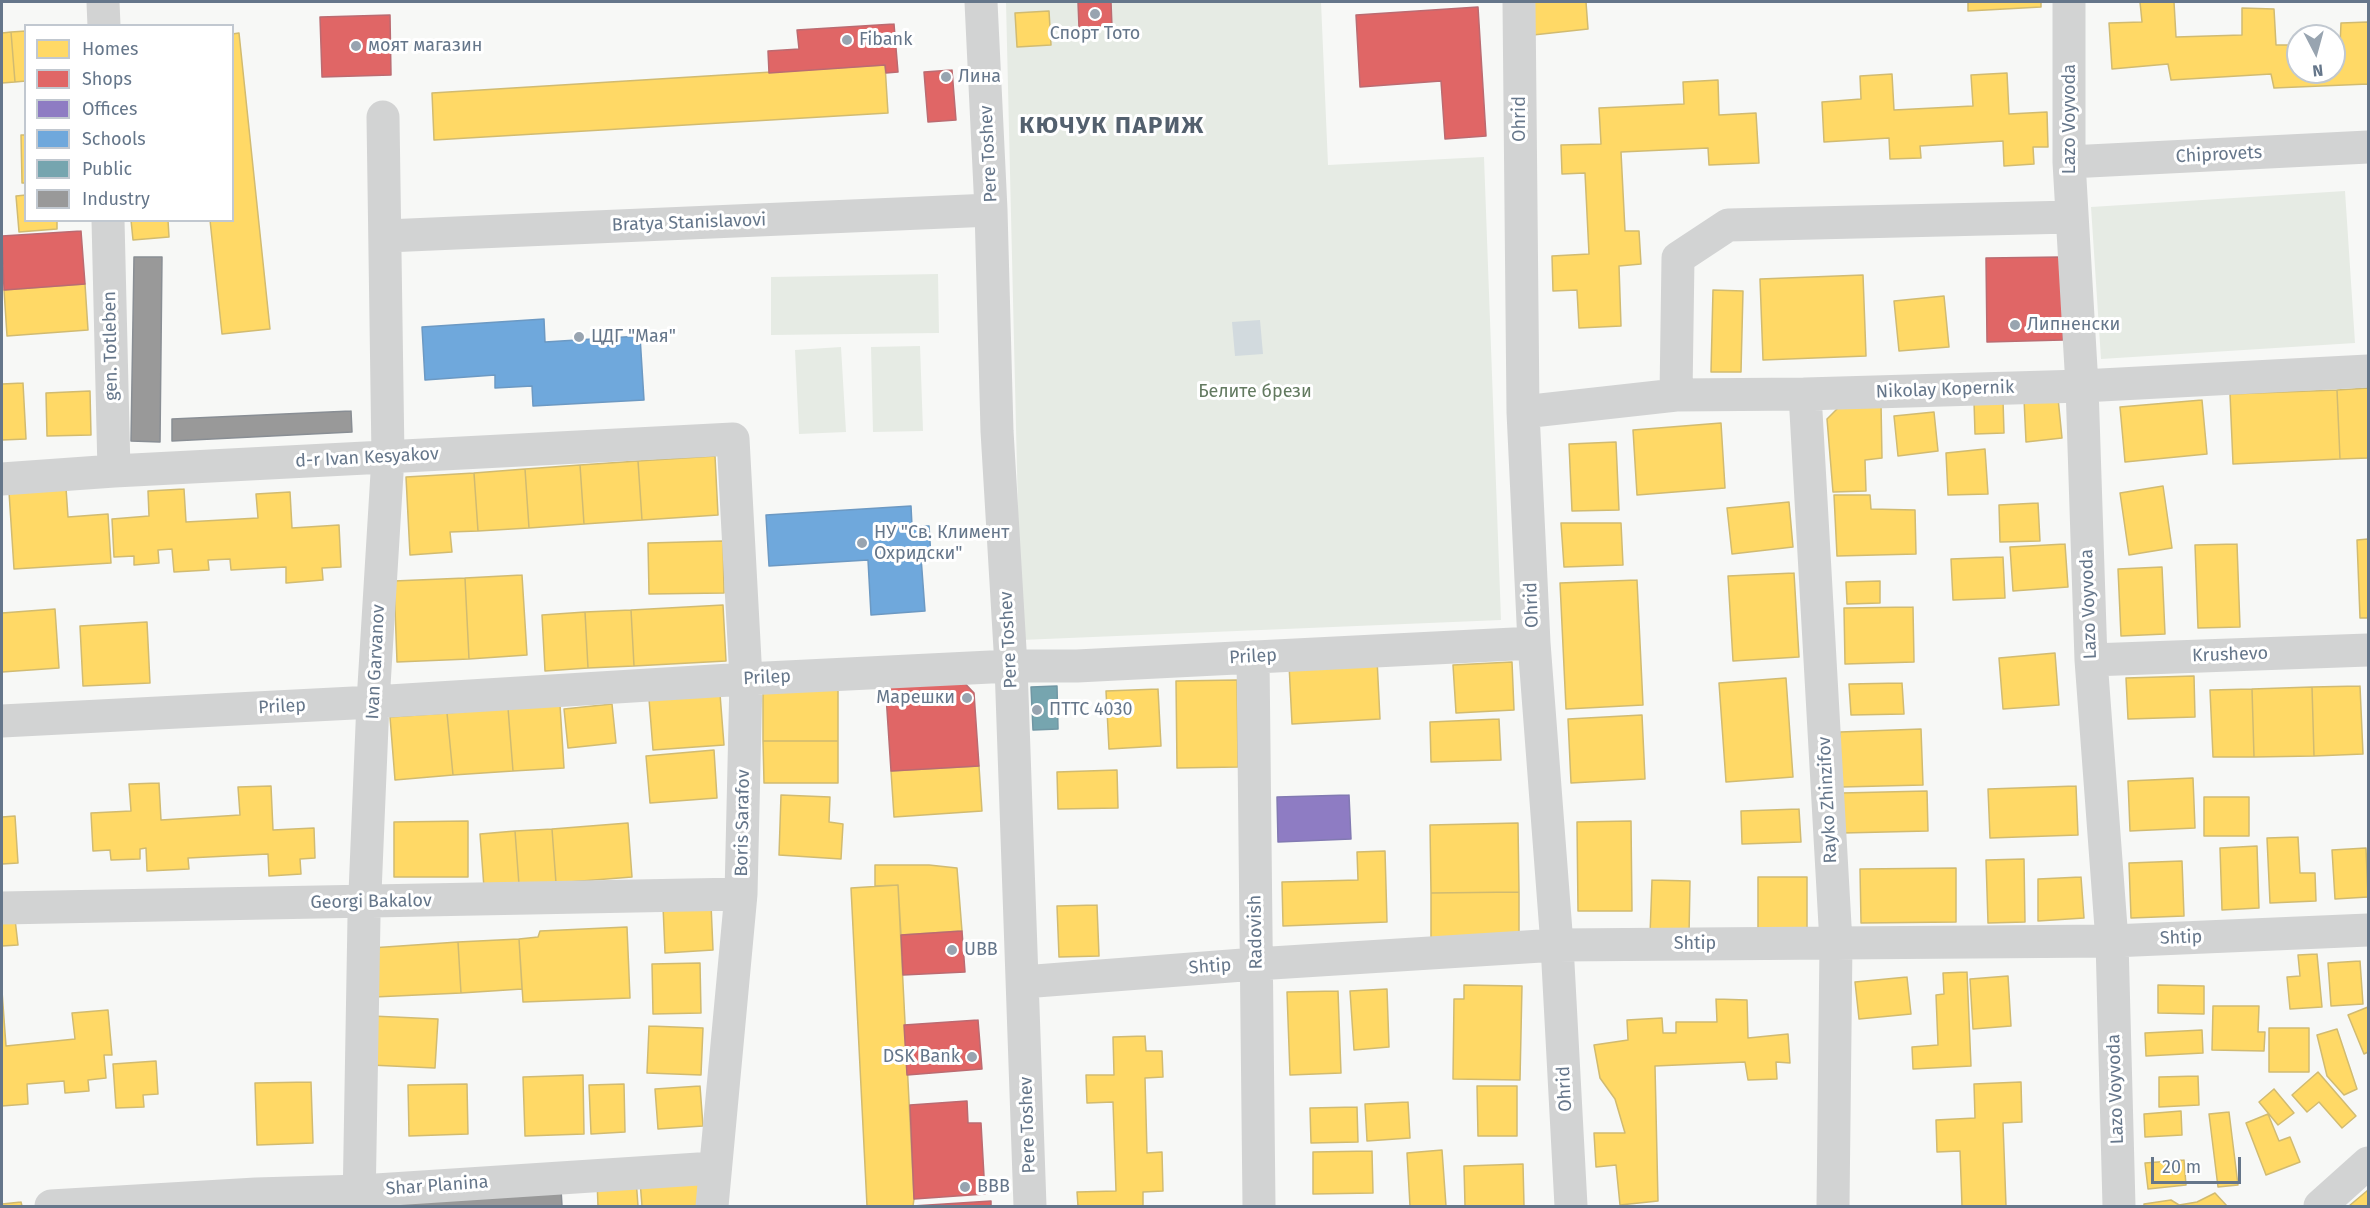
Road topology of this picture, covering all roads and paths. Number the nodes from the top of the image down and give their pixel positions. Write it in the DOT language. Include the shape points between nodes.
graph roads {
  1 [pos="103,2"];
  2 [pos="981,2"];
  3 [pos="1519,2"];
  4 [pos="2069,2"];
  5 [pos="104,24"];
  6 [pos="383,117"];
  7 [pos="2368,147"];
  8 [pos="2069,162"];
  9 [pos="991,210"];
  10 [pos="2072,217"];
  11 [pos="108,222"];
  12 [pos="386,236"];
  13 [pos="2368,371"];
  14 [pos="2082,386"];
  15 [pos="1805,394"];
  16 [pos="1676,395"];
  17 [pos="1523,412"];
  18 [pos="733,439"];
  19 [pos="388,457"];
  20 [pos="114,471"];
  21 [pos="2,479"];
  22 [pos="1534,643"];
  23 [pos="2368,650"];
  24 [pos="1253,657"];
  25 [pos="2091,660"];
  26 [pos="1011,666"];
  27 [pos="746,679"];
  28 [pos="373,702"];
  29 [pos="2,721"];
  30 [pos="741,894"];
  31 [pos="366,902"];
  32 [pos="2,908"];
  33 [pos="2368,930"];
  34 [pos="2112,941"];
  35 [pos="1836,943"];
  36 [pos="1557,945"];
  37 [pos="1256,964"];
  38 [pos="1023,982"];
  39 [pos="2368,1163"];
  40 [pos="714,1168"];
  41 [pos="360,1199"];
  42 [pos="51,1206"];
  43 [pos="712,1206"];
  44 [pos="1030,1206"];
  45 [pos="1259,1206"];
  46 [pos="1571,1206"];
  47 [pos="1833,1206"];
  48 [pos="2119,1206"];
  49 [pos="2320,1206"];
  1 -- 5 [label="street"];
  2 -- 9 [label="street, Pere Toshev"];
  3 -- 17 [label="street, Ohrid"];
  4 -- 8 [label="street, Lazo Voyvoda"];
  6 -- 12 [label="street, Ivan Garvanov"];
  7 -- 8 [label="street, Chiprovets"];
  8 -- 10 [label="street, Lazo Voyvoda"];
  9 -- 12 [label="street, Bratya Stanislavovi"];
  9 -- 26 [label="street, Pere Toshev" via="997,431"];
  10 -- 14 [label="street, Lazo Voyvoda"];
  10 -- 16 [label="street" via="1728,225 1678,258"];
  11 -- 20 [label="street, gen. Totleben"];
  12 -- 19 [label="street, Ivan Garvanov"];
  13 -- 14 [label="street, Nikolay Kopernik"];
  14 -- 15 [label="street, Nikolay Kopernik"];
  14 -- 25 [label="street, Lazo Voyvoda"];
  15 -- 16 [label="street, Nikolay Kopernik"];
  15 -- 35 [label="street, Rayko Zhinzifov"];
  16 -- 17 [label="street, Nikolay Kopernik"];
  17 -- 22 [label="street, Ohrid"];
  18 -- 19 [label="street, d-r Ivan Kesyakov"];
  18 -- 27 [label="street, Boris Sarafov"];
  19 -- 20 [label="street, d-r Ivan Kesyakov"];
  19 -- 28 [label="street, Ivan Garvanov"];
  20 -- 21 [label="street, d-r Ivan Kesyakov"];
  22 -- 24 [label="street, Prilep"];
  22 -- 36 [label="street, Ohrid"];
  23 -- 25 [label="street, Krushevo"];
  24 -- 26 [label="street, Prilep"];
  24 -- 37 [label="street, Radovish"];
  25 -- 34 [label="street, Lazo Voyvoda"];
  26 -- 27 [label="street, Prilep"];
  26 -- 38 [label="street, Pere Toshev"];
  27 -- 28 [label="street, Prilep"];
  27 -- 30 [label="street, Boris Sarafov"];
  28 -- 29 [label="street, Prilep"];
  28 -- 31 [label="street, Ivan Garvanov"];
  30 -- 31 [label="street, Georgi Bakalov"];
  30 -- 40 [label="street, Boris Sarafov"];
  31 -- 32 [label="street, Georgi Bakalov"];
  31 -- 41 [label="street, Ivan Garvanov"];
  33 -- 34 [label="street, Shtip"];
  34 -- 35 [label="street, Shtip"];
  34 -- 48 [label="street, Lazo Voyvoda"];
  35 -- 36 [label="street, Shtip"];
  35 -- 47 [label="street, Rayko Zhinzifov"];
  36 -- 37 [label="street, Shtip"];
  36 -- 46 [label="street, Ohrid"];
  37 -- 38 [label="street, Shtip"];
  37 -- 45 [label="street, Radovish"];
  38 -- 44 [label="street, Pere Toshev"];
  39 -- 49 [label="street"];
  40 -- 41 [label="street, Shar Planina"];
  40 -- 43 [label="street, Boris Sarafov"];
  41 -- 42 [label="street, Shar Planina" via="256,1194"];
}
